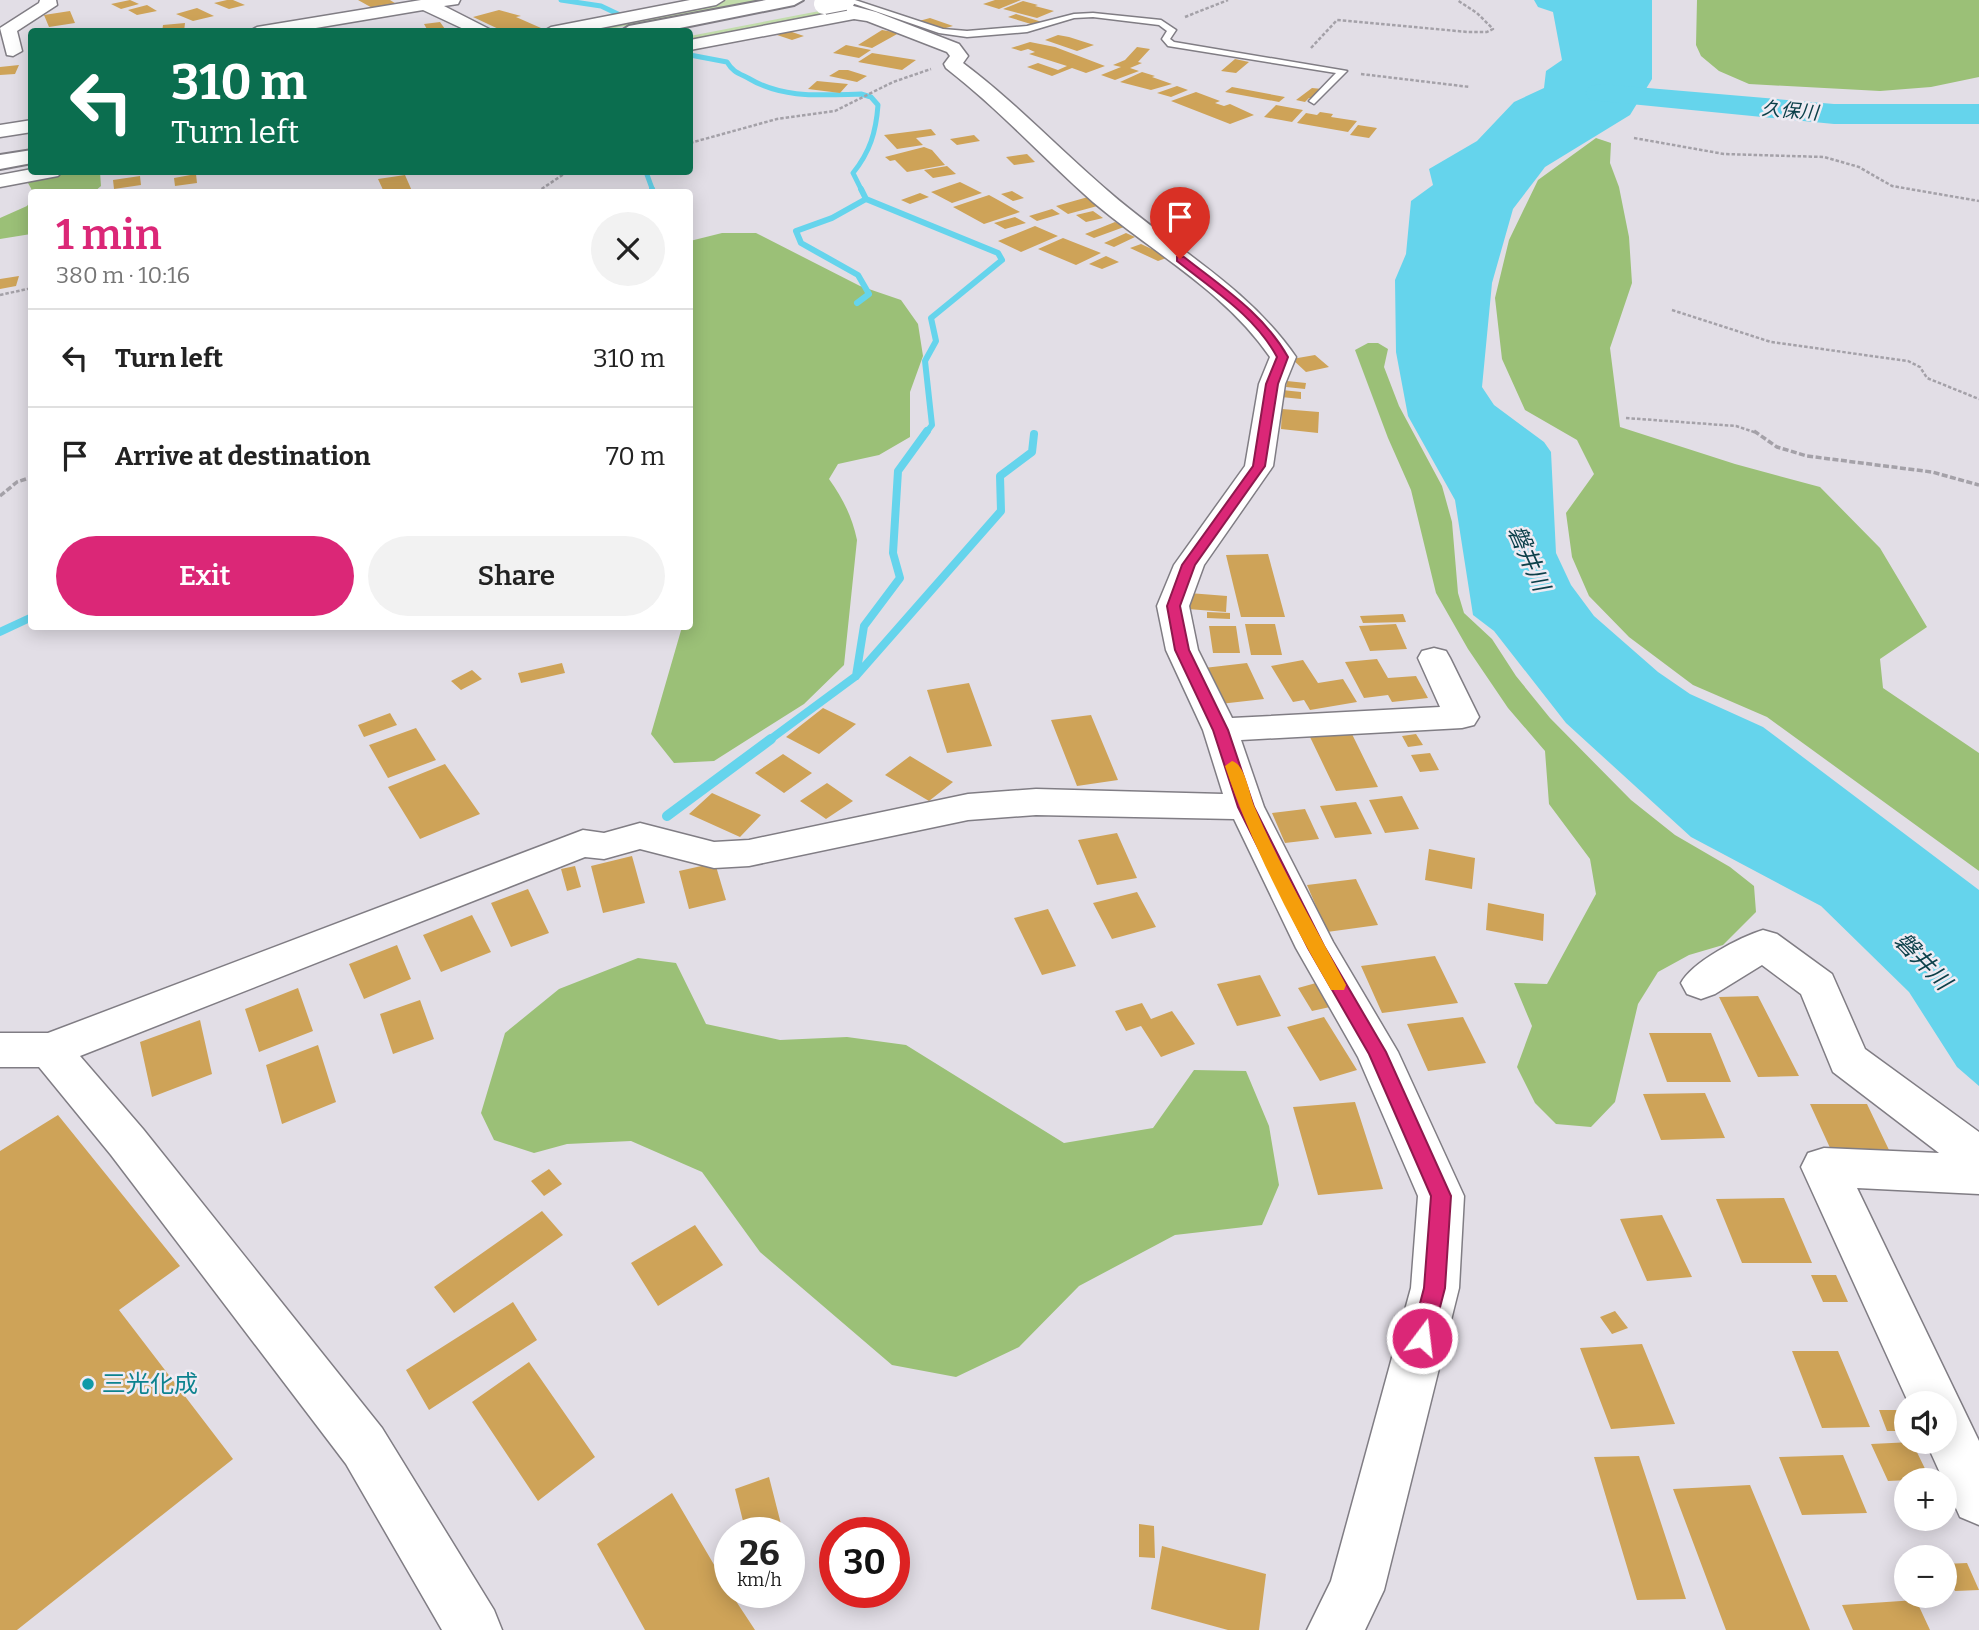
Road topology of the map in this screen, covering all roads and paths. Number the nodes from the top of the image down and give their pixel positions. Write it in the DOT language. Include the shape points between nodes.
graph roads {
  1 [pos="48,0"];
  2 [pos="345,0"];
  3 [pos="452,0"];
  4 [pos="716,0"];
  5 [pos="794,0"];
  6 [pos="1228,0"];
  7 [pos="1457,0"];
  8 [pos="839,4"];
  9 [pos="426,5"];
  10 [pos="360,15"];
  11 [pos="1165,25"];
  12 [pos="281,28"];
  13 [pos="477,28"];
  14 [pos="572,28"];
  15 [pos="650,28"];
  16 [pos="693,30"];
  17 [pos="693,44"];
  18 [pos="15,51"];
  19 [pos="953,64"];
  20 [pos="1297,64"];
  21 [pos="1343,71"];
  22 [pos="1469,87"];
  23 [pos="1314,101"];
  24 [pos="28,127"];
  25 [pos="0,131"];
  26 [pos="1634,138"];
  27 [pos="693,142"];
  28 [pos="28,146"];
  29 [pos="0,150"];
  30 [pos="28,157"];
  31 [pos="0,162"];
  32 [pos="34,175"];
  33 [pos="562,175"];
  34 [pos="0,181"];
  35 [pos="542,189"];
  36 [pos="1979,201"];
  37 [pos="28,289"];
  38 [pos="0,295"];
  39 [pos="1672,310"];
  40 [pos="1979,399"];
  41 [pos="1626,418"];
  42 [pos="28,478"];
  43 [pos="1979,485"];
  44 [pos="0,496"];
  45 [pos="1434,659"];
  46 [pos="1220,730"];
  47 [pos="1246,807"];
  48 [pos="1701,983"];
  49 [pos="0,1050"];
  50 [pos="50,1050"];
  51 [pos="1979,1157"];
  52 [pos="1979,1174"];
  53 [pos="1929,1391"];
  54 [pos="1957,1451"];
  55 [pos="1979,1498"];
  56 [pos="474,1630"];
  57 [pos="1335,1630"];
  1 -- 18 [label="street" via="48,5 8,29"];
  2 -- 10 [label="street"];
  3 -- 9 [label="street"];
  4 -- 14 [label="street"];
  5 -- 15 [label="highway"];
  6 -- 11 [label="path"];
  7 -- 20 [label="path" via="1493,29 1468,32 1337,20"];
  8 -- 11 [label="lane" via="967,34 1027,29 1093,15"];
  8 -- 16 [label="highway"];
  8 -- 17 [label="street"];
  8 -- 19 [label="street" via="953,48 959,56"];
  9 -- 10 [label="street"];
  9 -- 13 [label="street"];
  10 -- 12 [label="street"];
  11 -- 20 [label="lane" via="1172,30 1166,39 1171,44"];
  19 -- 27 [label="path" via="892,82 835,111 777,119"];
  19 -- 46 [label="street" via="990,91 1100,196 1240,306 1271,336 1283,357 1272,384 1259,466 1189,565 1173,606 1182,650"];
  20 -- 21 [label="lane"];
  21 -- 22 [label="path"];
  21 -- 23 [label="lane"];
  24 -- 25 [label="street"];
  26 -- 36 [label="path" via="1724,154 1824,157 1859,167 1892,186"];
  28 -- 29 [label="highway"];
  30 -- 31 [label="highway"];
  32 -- 34 [label="street"];
  33 -- 35 [label="path"];
  37 -- 38 [label="path"];
  39 -- 40 [label="path" via="1771,342 1908,361 1920,367 1927,378"];
  41 -- 43 [label="path" via="1736,426 1807,457 1932,472"];
  42 -- 44 [label="path"];
  45 -- 46 [label="street" via="1462,717"];
  46 -- 47 [label="street"];
  47 -- 50 [label="street" via="1036,802 968,807 749,853 714,855 640,836 604,846 583,844"];
  47 -- 57 [label="street" via="1316,948 1377,1052 1441,1196 1435,1288 1356,1590"];
  48 -- 51 [label="street" via="1763,945 1818,985 1847,1060"];
  49 -- 50 [label="street"];
  50 -- 56 [label="street" via="364,1446"];
  52 -- 53 [label="street" via="1824,1167"];
  54 -- 55 [label="street"];
}
